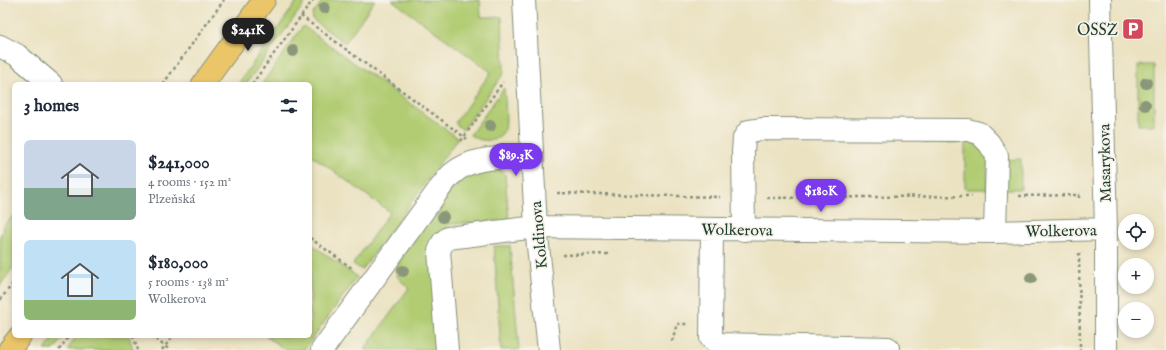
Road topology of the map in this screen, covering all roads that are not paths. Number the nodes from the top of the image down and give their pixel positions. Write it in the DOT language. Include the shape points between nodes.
graph roads {
  1 [pos="264,0"];
  2 [pos="524,0"];
  3 [pos="1100,0"];
  4 [pos="0,46"];
  5 [pos="49,82"];
  6 [pos="204,82"];
  7 [pos="532,156"];
  8 [pos="536,227"];
  9 [pos="712,229"];
  10 [pos="1106,229"];
  11 [pos="744,230"];
  12 [pos="995,232"];
  13 [pos="18,338"];
  14 [pos="888,348"];
  15 [pos="9,350"];
  16 [pos="322,350"];
  17 [pos="447,350"];
  18 [pos="549,350"];
  19 [pos="1106,350"];
  1 -- 6 [label="main road"];
  2 -- 7 [label="street, Koldinova"];
  3 -- 10 [label="street, Masarykova"];
  4 -- 5 [label="street" via="17,55"];
  7 -- 8 [label="street, Koldinova"];
  7 -- 16 [label="street" via="477,161 452,174"];
  8 -- 9 [label="street, Wolkerova"];
  8 -- 17 [label="street, Wolkerova" via="454,237 443,242 439,250"];
  8 -- 18 [label="street, Koldinova"];
  9 -- 11 [label="street, Wolkerova"];
  9 -- 14 [label="street" via="711,338 715,342"];
  10 -- 12 [label="street, Wolkerova"];
  10 -- 19 [label="street, Masarykova"];
  11 -- 12 [label="street, Wolkerova"];
  11 -- 12 [label="street" via="743,152 744,138 749,131 968,130 978,133 989,143 996,156"];
  13 -- 15 [label="main road"];
}
